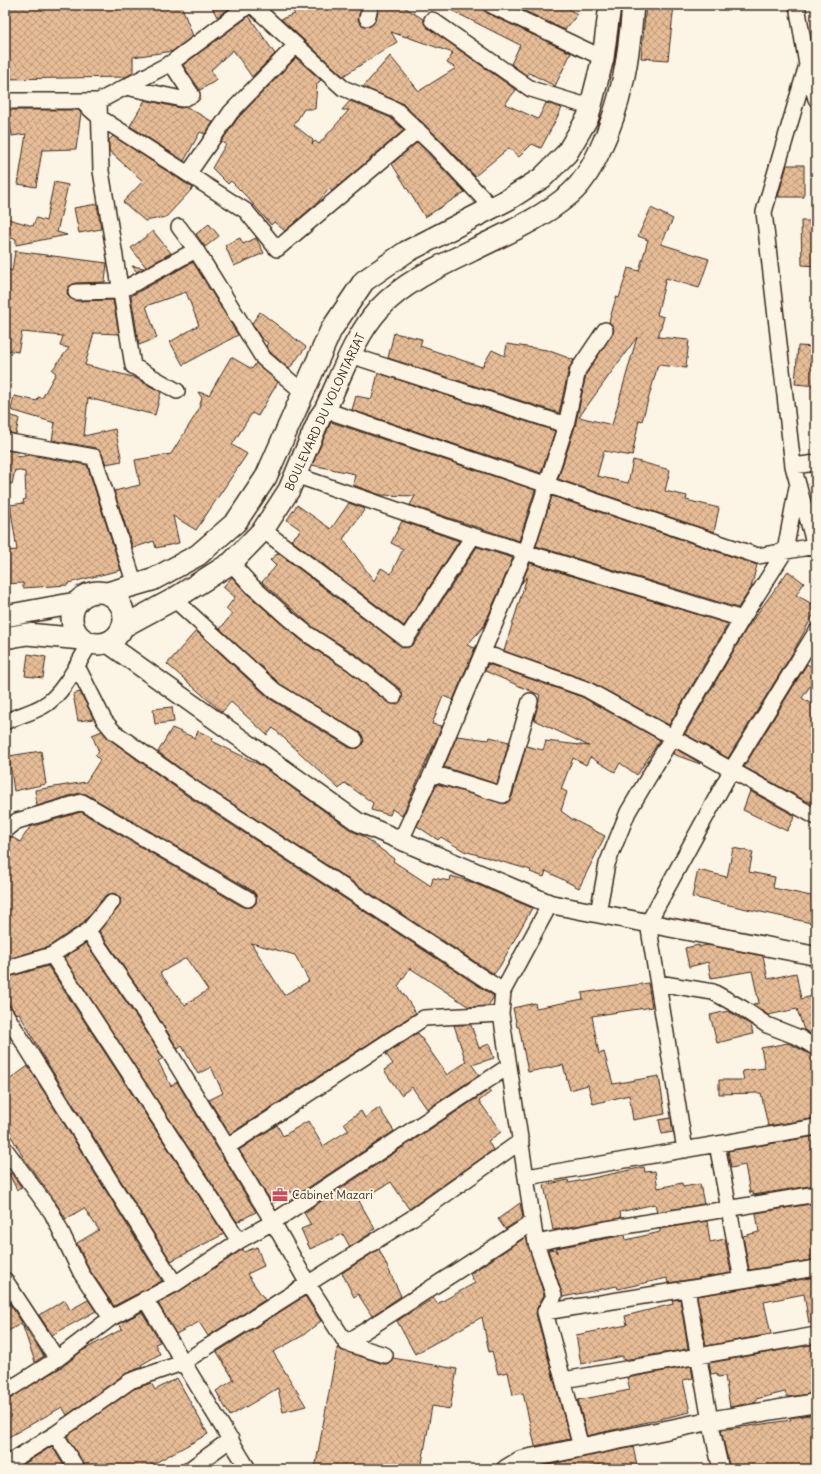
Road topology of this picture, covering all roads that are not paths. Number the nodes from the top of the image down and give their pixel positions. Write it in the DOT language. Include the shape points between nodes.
graph roads {
  1 [pos="249,5"];
  2 [pos="252,5"];
  3 [pos="491,5"];
  4 [pos="610,5"];
  5 [pos="633,5"];
  6 [pos="797,5"];
  7 [pos="432,20"];
  8 [pos="296,45"];
  9 [pos="603,58"];
  10 [pos="170,63"];
  11 [pos="807,65"];
  12 [pos="126,87"];
  13 [pos="816,98"];
  14 [pos="5,101"];
  15 [pos="81,101"];
  16 [pos="99,101"];
  17 [pos="590,106"];
  18 [pos="99,117"];
  19 [pos="418,130"];
  20 [pos="188,174"];
  21 [pos="492,208"];
  22 [pos="179,227"];
  23 [pos="196,250"];
  24 [pos="120,290"];
  25 [pos="76,292"];
  26 [pos="605,330"];
  27 [pos="350,355"];
  28 [pos="177,391"];
  29 [pos="304,393"];
  30 [pos="325,410"];
  31 [pos="566,425"];
  32 [pos="5,441"];
  33 [pos="816,462"];
  34 [pos="794,466"];
  35 [pos="295,475"];
  36 [pos="797,482"];
  37 [pos="548,485"];
  38 [pos="263,530"];
  39 [pos="473,536"];
  40 [pos="815,540"];
  41 [pos="785,551"];
  42 [pos="525,552"];
  43 [pos="231,563"];
  44 [pos="135,585"];
  45 [pos="108,593"];
  46 [pos="174,599"];
  47 [pos="76,604"];
  48 [pos="5,616"];
  49 [pos="742,619"];
  50 [pos="124,626"];
  51 [pos="816,632"];
  52 [pos="5,638"];
  53 [pos="93,642"];
  54 [pos="484,653"];
  55 [pos="77,666"];
  56 [pos="394,696"];
  57 [pos="530,701"];
  58 [pos="5,722"];
  59 [pos="673,736"];
  60 [pos="355,740"];
  61 [pos="732,769"];
  62 [pos="432,773"];
  63 [pos="816,817"];
  64 [pos="5,831"];
  65 [pos="401,840"];
  66 [pos="248,899"];
  67 [pos="112,902"];
  68 [pos="550,904"];
  69 [pos="598,914"];
  70 [pos="648,923"];
  71 [pos="88,931"];
  72 [pos="52,955"];
  73 [pos="816,956"];
  74 [pos="5,969"];
  75 [pos="658,983"];
  76 [pos="503,991"];
  77 [pos="5,1013"];
  78 [pos="501,1014"];
  79 [pos="816,1048"];
  80 [pos="509,1066"];
  81 [pos="816,1127"];
  82 [pos="521,1141"];
  83 [pos="717,1144"];
  84 [pos="227,1147"];
  85 [pos="5,1149"];
  86 [pos="685,1150"];
  87 [pos="527,1177"];
  88 [pos="816,1194"];
  89 [pos="729,1208"];
  90 [pos="273,1222"];
  91 [pos="533,1222"];
  92 [pos="239,1241"];
  93 [pos="536,1243"];
  94 [pos="816,1268"];
  95 [pos="5,1280"];
  96 [pos="742,1280"];
  97 [pos="175,1284"];
  98 [pos="308,1284"];
  99 [pos="687,1289"];
  100 [pos="145,1300"];
  101 [pos="546,1312"];
  102 [pos="112,1318"];
  103 [pos="816,1335"];
  104 [pos="346,1343"];
  105 [pos="385,1355"];
  106 [pos="700,1355"];
  107 [pos="57,1359"];
  108 [pos="182,1363"];
  109 [pos="564,1380"];
  110 [pos="5,1392"];
  111 [pos="816,1403"];
  112 [pos="709,1421"];
  113 [pos="55,1434"];
  114 [pos="230,1439"];
  115 [pos="581,1448"];
  116 [pos="5,1465"];
  117 [pos="77,1469"];
  118 [pos="190,1469"];
  119 [pos="248,1469"];
  120 [pos="506,1469"];
  121 [pos="721,1469"];
  1 -- 10 [label="street"];
  2 -- 8 [label="street"];
  3 -- 9 [label="street"];
  4 -- 9 [label="main road"];
  5 -- 27 [label="main road, BOULEVARD DU VOLONTARIAT" via="621,95 606,138 591,169 571,193 536,219 408,283 379,309 360,335"];
  6 -- 11 [label="street"];
  7 -- 17 [label="street" via="531,89"];
  8 -- 19 [label="street" via="343,88 396,110"];
  8 -- 20 [label="street" via="231,112"];
  9 -- 17 [label="main road"];
  10 -- 12 [label="street"];
  10 -- 12 [label="street" via="192,95 182,99"];
  11 -- 13 [label="street"];
  11 -- 34 [label="street" via="764,212"];
  12 -- 16 [label="street"];
  14 -- 15 [label="street"];
  15 -- 16 [label="street"];
  15 -- 18 [label="street"];
  16 -- 18 [label="street"];
  17 -- 21 [label="main road" via="588,117 567,153 542,178"];
  18 -- 20 [label="street"];
  18 -- 24 [label="street" via="101,171"];
  19 -- 20 [label="street" via="277,249 246,211"];
  19 -- 21 [label="street"];
  21 -- 29 [label="main road" via="406,252 364,281 331,330"];
  22 -- 23 [label="street"];
  23 -- 24 [label="street"];
  23 -- 29 [label="street" via="263,358"];
  24 -- 25 [label="street"];
  24 -- 28 [label="street" via="133,366"];
  26 -- 31 [label="street" via="578,370"];
  27 -- 30 [label="main road, BOULEVARD DU VOLONTARIAT"];
  27 -- 31 [label="street"];
  29 -- 44 [label="main road" via="266,477 236,522 198,555 152,580"];
  30 -- 35 [label="main road, BOULEVARD DU VOLONTARIAT"];
  30 -- 37 [label="street"];
  31 -- 37 [label="street"];
  32 -- 44 [label="street" via="94,458"];
  33 -- 34 [label="street"];
  34 -- 36 [label="street"];
  35 -- 38 [label="main road, BOULEVARD DU VOLONTARIAT" via="289,490"];
  35 -- 39 [label="street"];
  36 -- 40 [label="street"];
  36 -- 41 [label="street"];
  37 -- 41 [label="street" via="758,556"];
  37 -- 42 [label="street"];
  38 -- 39 [label="street" via="406,639"];
  38 -- 43 [label="main road, BOULEVARD DU VOLONTARIAT"];
  39 -- 42 [label="street"];
  40 -- 41 [label="street"];
  41 -- 49 [label="street"];
  42 -- 49 [label="street"];
  42 -- 54 [label="street"];
  43 -- 46 [label="main road, BOULEVARD DU VOLONTARIAT"];
  43 -- 56 [label="street" via="289,619"];
  44 -- 45 [label="main road"];
  45 -- 47 [label="main road" via="90,593"];
  45 -- 50 [label="main road" via="124,610"];
  46 -- 50 [label="main road, BOULEVARD DU VOLONTARIAT"];
  46 -- 60 [label="street" via="275,691"];
  47 -- 48 [label="main road"];
  47 -- 53 [label="main road" via="73,626"];
  49 -- 59 [label="street"];
  50 -- 53 [label="main road" via="120,633"];
  51 -- 61 [label="street"];
  52 -- 53 [label="main road" via="27,634"];
  53 -- 55 [label="street"];
  53 -- 65 [label="street" via="358,822"];
  54 -- 59 [label="street" via="586,689"];
  54 -- 62 [label="street"];
  55 -- 58 [label="street" via="54,697 44,705"];
  55 -- 76 [label="street" via="104,720 114,732 191,787"];
  57 -- 62 [label="street" via="503,796"];
  59 -- 61 [label="street"];
  59 -- 69 [label="street" via="628,812 607,864"];
  61 -- 63 [label="street"];
  61 -- 70 [label="street"];
  62 -- 65 [label="street"];
  64 -- 66 [label="street" via="17,821 82,802"];
  65 -- 68 [label="street"];
  67 -- 71 [label="street"];
  68 -- 69 [label="street"];
  68 -- 76 [label="street"];
  69 -- 70 [label="street"];
  70 -- 73 [label="street"];
  70 -- 75 [label="street"];
  71 -- 72 [label="street"];
  71 -- 84 [label="street" via="150,1019"];
  72 -- 74 [label="street"];
  72 -- 92 [label="street"];
  75 -- 79 [label="street" via="713,992 767,1025 800,1038"];
  75 -- 86 [label="street"];
  76 -- 78 [label="street"];
  77 -- 97 [label="street"];
  78 -- 80 [label="street"];
  78 -- 84 [label="street" via="424,1018"];
  80 -- 82 [label="street"];
  80 -- 90 [label="street"];
  81 -- 83 [label="street"];
  82 -- 87 [label="street"];
  82 -- 98 [label="street" via="412,1218"];
  83 -- 86 [label="street"];
  83 -- 89 [label="street"];
  84 -- 90 [label="street"];
  85 -- 102 [label="street" via="52,1213 81,1273"];
  86 -- 87 [label="street"];
  87 -- 91 [label="street"];
  88 -- 89 [label="street"];
  89 -- 93 [label="street"];
  89 -- 96 [label="street"];
  90 -- 92 [label="street"];
  90 -- 98 [label="street"];
  91 -- 93 [label="street"];
  91 -- 104 [label="street"];
  92 -- 97 [label="street"];
  93 -- 101 [label="street" via="554,1296"];
  94 -- 96 [label="street"];
  95 -- 107 [label="street"];
  96 -- 99 [label="street"];
  97 -- 100 [label="street"];
  98 -- 104 [label="street"];
  98 -- 108 [label="street"];
  99 -- 101 [label="street"];
  99 -- 106 [label="street"];
  100 -- 102 [label="street"];
  100 -- 108 [label="street"];
  101 -- 109 [label="street"];
  102 -- 107 [label="street"];
  103 -- 106 [label="street"];
  104 -- 105 [label="street"];
  106 -- 109 [label="street"];
  106 -- 112 [label="street"];
  107 -- 110 [label="street"];
  108 -- 113 [label="street" via="130,1381"];
  108 -- 114 [label="street"];
  109 -- 115 [label="street"];
  111 -- 112 [label="street"];
  112 -- 115 [label="street"];
  112 -- 121 [label="street"];
  113 -- 116 [label="street"];
  113 -- 117 [label="street"];
  114 -- 118 [label="street"];
  114 -- 119 [label="street"];
  115 -- 120 [label="street" via="521,1460"];
}
